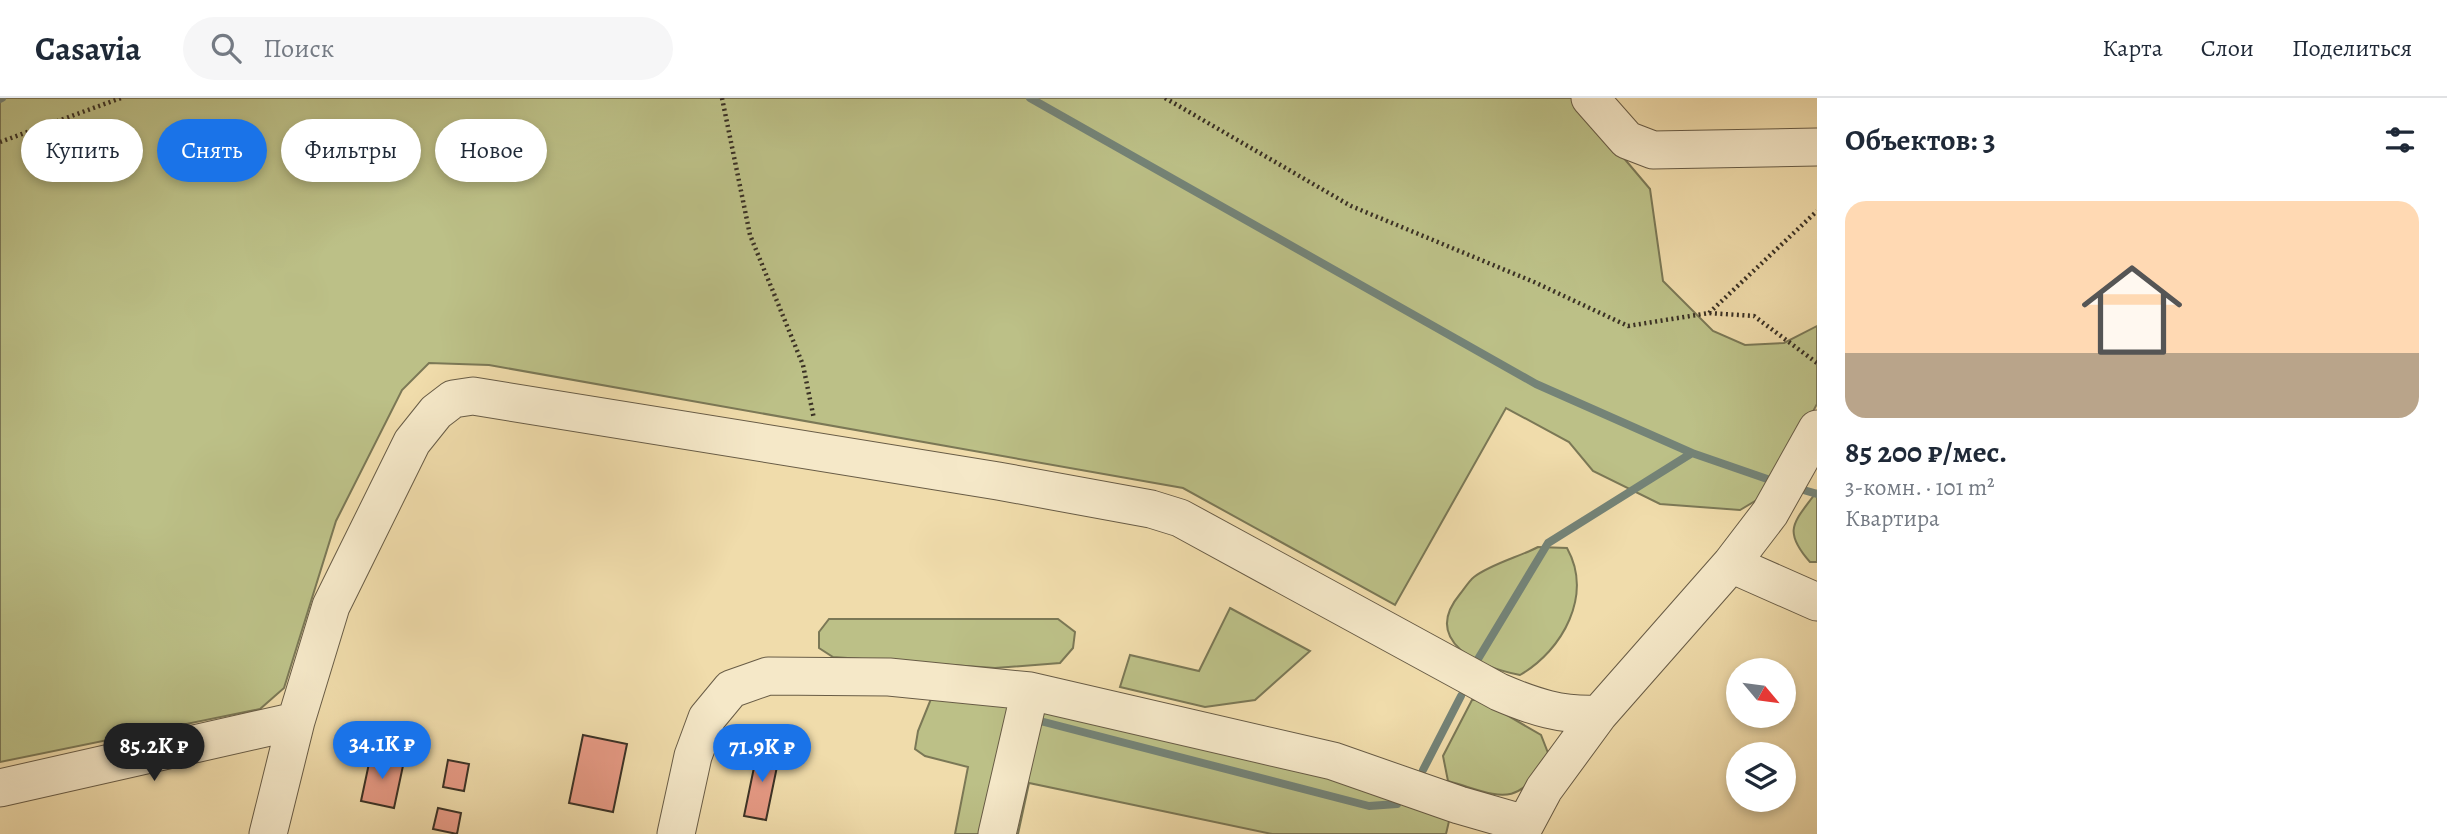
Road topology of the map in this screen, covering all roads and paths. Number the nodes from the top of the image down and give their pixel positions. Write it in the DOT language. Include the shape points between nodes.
graph roads {
  1 [pos="121,98"];
  2 [pos="722,98"];
  3 [pos="1165,98"];
  4 [pos="1590,98"];
  5 [pos="0,142"];
  6 [pos="1817,147"];
  7 [pos="1817,211"];
  8 [pos="1709,313"];
  9 [pos="1817,363"];
  10 [pos="1817,429"];
  11 [pos="820,453"];
  12 [pos="1731,564"];
  13 [pos="1817,601"];
  14 [pos="1030,691"];
  15 [pos="1599,714"];
  16 [pos="296,721"];
  17 [pos="0,788"];
  18 [pos="1522,829"];
  19 [pos="268,834"];
  20 [pos="676,834"];
  21 [pos="997,834"];
  1 -- 5 [label="path"];
  2 -- 11 [label="path" via="750,235 803,365"];
  3 -- 8 [label="path" via="1351,206 1628,326"];
  4 -- 6 [label="street" via="1627,140 1653,150"];
  7 -- 8 [label="path"];
  8 -- 9 [label="path" via="1754,316"];
  10 -- 12 [label="street" via="1770,513"];
  11 -- 15 [label="street" via="998,481 1180,518 1499,692 1538,709"];
  11 -- 16 [label="street" via="473,396 453,399 412,442 331,606"];
  12 -- 13 [label="street"];
  12 -- 15 [label="street"];
  14 -- 18 [label="street" via="1333,761"];
  14 -- 20 [label="street" via="890,677 768,676 731,689 707,718 693,756"];
  14 -- 21 [label="street"];
  15 -- 18 [label="street" via="1544,789"];
  16 -- 17 [label="street"];
  16 -- 19 [label="street"];
}
